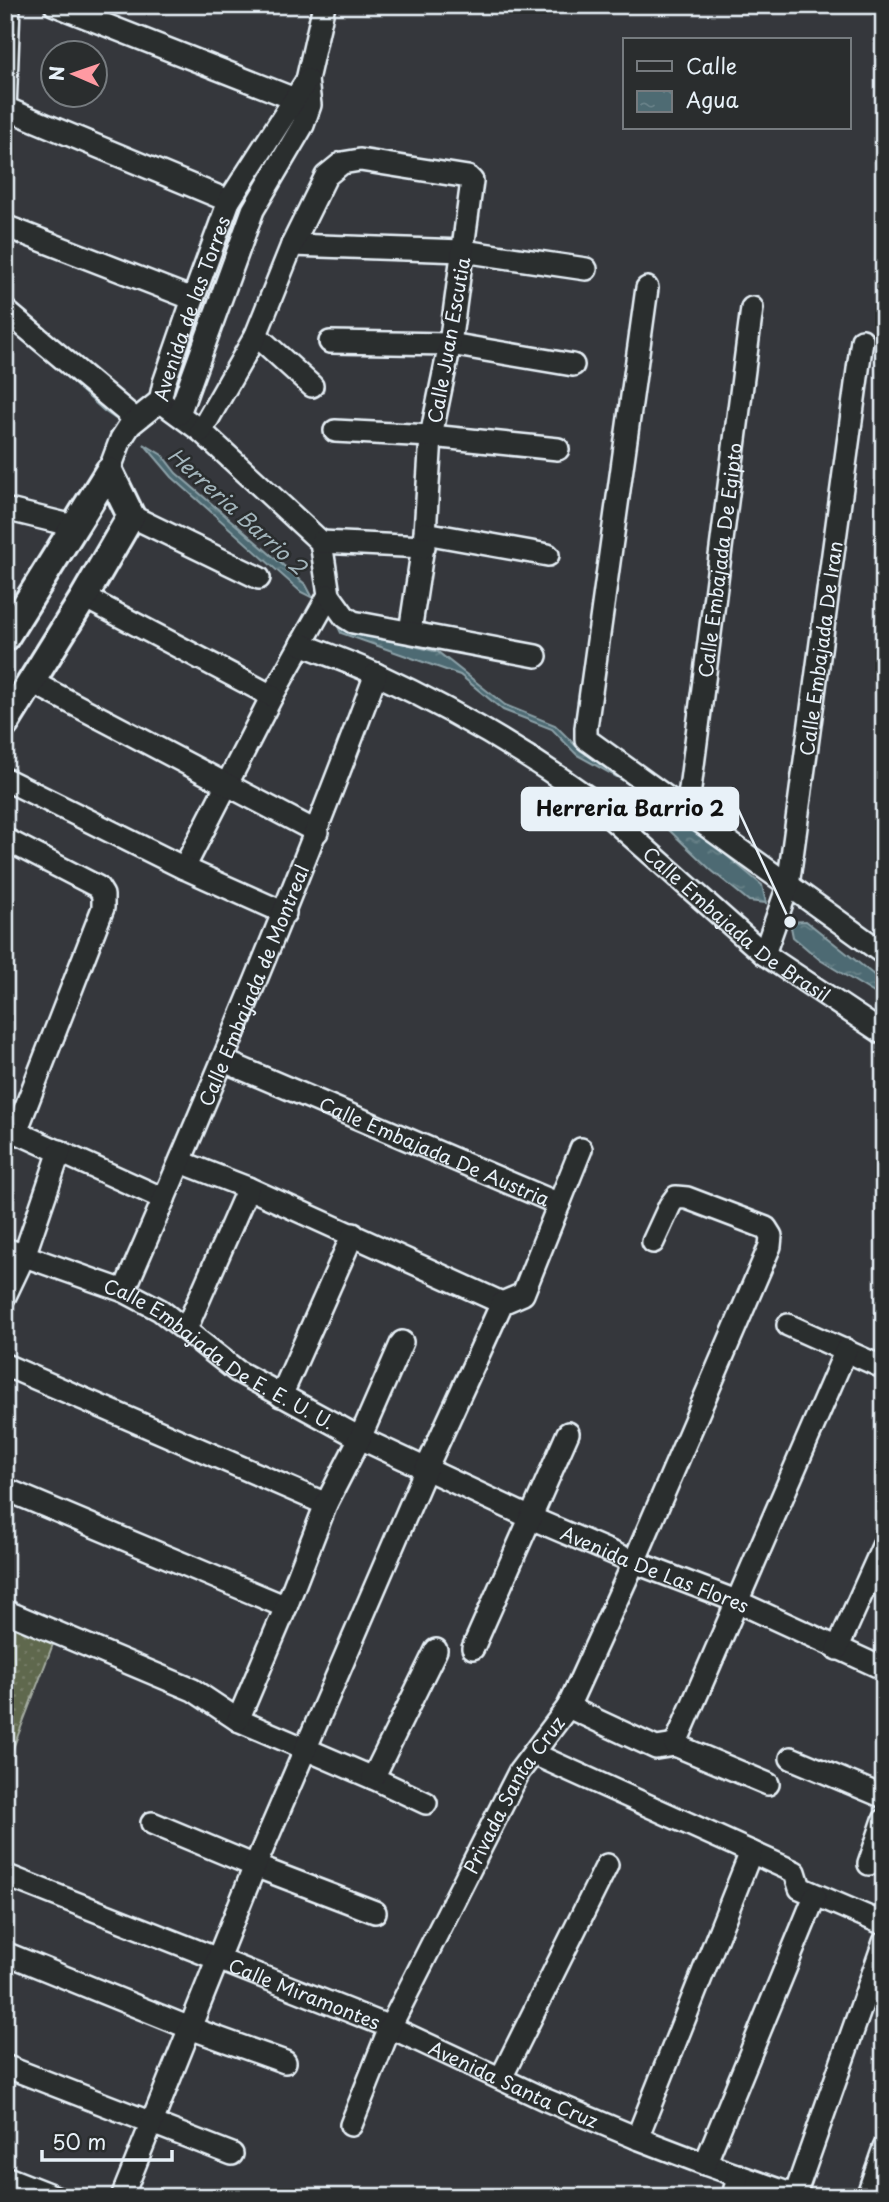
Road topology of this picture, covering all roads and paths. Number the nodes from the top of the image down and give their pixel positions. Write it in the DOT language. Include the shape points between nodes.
graph roads {
  1 [pos="9,5"];
  2 [pos="55,5"];
  3 [pos="324,5"];
  4 [pos="302,102"];
  5 [pos="5,109"];
  6 [pos="229,201"];
  7 [pos="5,226"];
  8 [pos="292,246"];
  9 [pos="463,251"];
  10 [pos="586,269"];
  11 [pos="647,288"];
  12 [pos="193,299"];
  13 [pos="751,307"];
  14 [pos="5,310"];
  15 [pos="256,335"];
  16 [pos="862,340"];
  17 [pos="330,342"];
  18 [pos="450,344"];
  19 [pos="573,365"];
  20 [pos="312,386"];
  21 [pos="160,401"];
  22 [pos="179,414"];
  23 [pos="135,419"];
  24 [pos="201,431"];
  25 [pos="335,431"];
  26 [pos="432,436"];
  27 [pos="558,449"];
  28 [pos="109,471"];
  29 [pos="5,509"];
  30 [pos="131,516"];
  31 [pos="74,526"];
  32 [pos="424,540"];
  33 [pos="321,542"];
  34 [pos="548,555"];
  35 [pos="259,578"];
  36 [pos="84,597"];
  37 [pos="324,605"];
  38 [pos="13,609"];
  39 [pos="410,632"];
  40 [pos="5,638"];
  41 [pos="301,644"];
  42 [pos="536,656"];
  43 [pos="376,674"];
  44 [pos="30,681"];
  45 [pos="272,696"];
  46 [pos="5,724"];
  47 [pos="5,779"];
  48 [pos="227,784"];
  49 [pos="687,812"];
  50 [pos="317,832"];
  51 [pos="5,839"];
  52 [pos="184,868"];
  53 [pos="788,886"];
  54 [pos="285,913"];
  55 [pos="883,952"];
  56 [pos="764,954"];
  57 [pos="884,1034"];
  58 [pos="224,1061"];
  59 [pos="11,1129"];
  60 [pos="581,1149"];
  61 [pos="60,1151"];
  62 [pos="181,1162"];
  63 [pos="248,1188"];
  64 [pos="164,1199"];
  65 [pos="559,1204"];
  66 [pos="353,1234"];
  67 [pos="653,1242"];
  68 [pos="15,1253"];
  69 [pos="124,1291"];
  70 [pos="5,1296"];
  71 [pos="502,1303"];
  72 [pos="788,1325"];
  73 [pos="186,1329"];
  74 [pos="402,1342"];
  75 [pos="846,1350"];
  76 [pos="5,1365"];
  77 [pos="884,1368"];
  78 [pos="281,1396"];
  79 [pos="568,1433"];
  80 [pos="360,1438"];
  81 [pos="426,1469"];
  82 [pos="5,1489"];
  83 [pos="326,1504"];
  84 [pos="531,1518"];
  85 [pos="884,1544"];
  86 [pos="634,1562"];
  87 [pos="736,1601"];
  88 [pos="286,1607"];
  89 [pos="5,1611"];
  90 [pos="473,1648"];
  91 [pos="837,1649"];
  92 [pos="436,1650"];
  93 [pos="884,1670"];
  94 [pos="568,1707"];
  95 [pos="237,1720"];
  96 [pos="675,1745"];
  97 [pos="307,1750"];
  98 [pos="534,1754"];
  99 [pos="790,1758"];
  100 [pos="373,1778"];
  101 [pos="768,1784"];
  102 [pos="884,1797"];
  103 [pos="426,1803"];
  104 [pos="884,1820"];
  105 [pos="152,1823"];
  106 [pos="751,1852"];
  107 [pos="869,1864"];
  108 [pos="607,1865"];
  109 [pos="255,1866"];
  110 [pos="5,1875"];
  111 [pos="815,1896"];
  112 [pos="375,1912"];
  113 [pos="884,1924"];
  114 [pos="884,1942"];
  115 [pos="5,1953"];
  116 [pos="219,1958"];
  117 [pos="390,2027"];
  118 [pos="190,2028"];
  119 [pos="285,2062"];
  120 [pos="5,2066"];
  121 [pos="501,2078"];
  122 [pos="151,2123"];
  123 [pos="351,2125"];
  124 [pos="637,2137"];
  125 [pos="884,2148"];
  126 [pos="232,2154"];
  127 [pos="705,2164"];
  128 [pos="738,2175"];
  129 [pos="5,2177"];
  130 [pos="797,2196"];
  131 [pos="56,2197"];
  132 [pos="122,2197"];
  133 [pos="733,2197"];
  134 [pos="867,2197"];
  1 -- 5 [label="street"];
  2 -- 4 [label="street"];
  3 -- 4 [label="street"];
  4 -- 6 [label="street, Avenida de las Torres"];
  4 -- 22 [label="street" via="303,125 253,210"];
  5 -- 6 [label="street"];
  6 -- 12 [label="street, Avenida de las Torres"];
  7 -- 12 [label="street"];
  8 -- 9 [label="street"];
  8 -- 9 [label="street, Calle Juan Escutia" via="326,176 342,163 359,160 468,177 473,186"];
  8 -- 15 [label="street"];
  9 -- 10 [label="street"];
  9 -- 18 [label="street, Calle Juan Escutia"];
  11 -- 49 [label="street" via="586,739"];
  12 -- 21 [label="street, Avenida de las Torres"];
  13 -- 49 [label="street, Calle Embajada De Egipto"];
  14 -- 23 [label="street"];
  15 -- 20 [label="street"];
  15 -- 24 [label="street"];
  16 -- 53 [label="street, Calle Embajada De Iran"];
  17 -- 18 [label="street"];
  18 -- 19 [label="street"];
  18 -- 26 [label="street, Calle Juan Escutia"];
  21 -- 22 [label="street"];
  21 -- 23 [label="street, Avenida de las Torres"];
  22 -- 24 [label="street"];
  23 -- 28 [label="street, Avenida de las Torres" via="121,439"];
  24 -- 33 [label="street"];
  25 -- 26 [label="street"];
  26 -- 27 [label="street"];
  26 -- 32 [label="street, Calle Juan Escutia"];
  28 -- 30 [label="main road"];
  28 -- 31 [label="main road, Avenida de las Torres"];
  29 -- 31 [label="street"];
  30 -- 35 [label="street"];
  30 -- 36 [label="main road"];
  31 -- 38 [label="main road, Avenida de las Torres"];
  32 -- 33 [label="street"];
  32 -- 34 [label="street"];
  32 -- 39 [label="street, Calle Juan Escutia"];
  33 -- 37 [label="street"];
  36 -- 44 [label="main road"];
  36 -- 45 [label="street"];
  37 -- 39 [label="street" via="353,622"];
  37 -- 41 [label="street"];
  38 -- 40 [label="main road, Avenida de las Torres"];
  39 -- 42 [label="street"];
  41 -- 43 [label="street, Calle Embajada De Brasil"];
  41 -- 45 [label="street"];
  43 -- 50 [label="street, Calle Embajada de Montreal"];
  43 -- 56 [label="street, Calle Embajada De Brasil" via="449,712 586,796"];
  44 -- 46 [label="main road"];
  44 -- 48 [label="street"];
  45 -- 48 [label="street"];
  47 -- 52 [label="street"];
  48 -- 50 [label="street"];
  48 -- 52 [label="street"];
  49 -- 53 [label="street"];
  50 -- 54 [label="street, Calle Embajada de Montreal"];
  51 -- 59 [label="street" via="98,887 103,895 103,908"];
  52 -- 54 [label="street"];
  53 -- 55 [label="street"];
  53 -- 56 [label="street, Calle Embajada De Iran"];
  54 -- 58 [label="street, Calle Embajada de Montreal"];
  56 -- 57 [label="street, Calle Embajada De Brasil"];
  58 -- 62 [label="street, Calle Embajada de Montreal"];
  58 -- 65 [label="street, Calle Embajada De Austria"];
  59 -- 61 [label="street"];
  60 -- 65 [label="street"];
  61 -- 64 [label="street"];
  61 -- 68 [label="street"];
  62 -- 63 [label="street"];
  62 -- 64 [label="street, Calle Embajada de Montreal"];
  63 -- 66 [label="street"];
  63 -- 73 [label="street"];
  64 -- 69 [label="street, Calle Embajada de Montreal"];
  65 -- 71 [label="street, Calle Embajada De Austria" via="523,1294"];
  66 -- 71 [label="street"];
  66 -- 78 [label="street"];
  67 -- 86 [label="street, Privada Santa Cruz" via="676,1197 766,1228 771,1236"];
  68 -- 69 [label="street, Calle Embajada De E. E. U. U."];
  68 -- 70 [label="street"];
  69 -- 73 [label="street, Calle Embajada De E. E. U. U."];
  71 -- 81 [label="street, Calle Embajada De Austria"];
  72 -- 75 [label="street"];
  73 -- 78 [label="street, Calle Embajada De E. E. U. U." via="237,1371"];
  74 -- 80 [label="street"];
  75 -- 77 [label="street"];
  75 -- 87 [label="street"];
  76 -- 83 [label="street"];
  78 -- 80 [label="street, Calle Embajada De E. E. U. U."];
  79 -- 84 [label="street"];
  80 -- 81 [label="street, Calle Embajada De E. E. U. U."];
  80 -- 83 [label="street"];
  81 -- 84 [label="street, Avenida De Las Flores"];
  81 -- 97 [label="street, Calle Embajada De Austria"];
  82 -- 88 [label="street"];
  83 -- 88 [label="street"];
  84 -- 86 [label="street, Avenida De Las Flores"];
  84 -- 90 [label="street"];
  85 -- 91 [label="street"];
  86 -- 87 [label="street, Avenida De Las Flores"];
  86 -- 94 [label="street, Privada Santa Cruz"];
  87 -- 91 [label="street, Avenida De Las Flores"];
  87 -- 96 [label="street"];
  88 -- 95 [label="street"];
  89 -- 95 [label="street" via="192,1690"];
  91 -- 93 [label="street, Avenida De Las Flores"];
  92 -- 100 [label="street"];
  94 -- 96 [label="street" via="656,1748"];
  94 -- 98 [label="street, Privada Santa Cruz"];
  95 -- 97 [label="street"];
  96 -- 101 [label="street"];
  97 -- 100 [label="street"];
  97 -- 109 [label="street, Calle Embajada De Austria"];
  98 -- 106 [label="street"];
  98 -- 117 [label="street, Privada Santa Cruz" via="519,1772"];
  99 -- 102 [label="street"];
  100 -- 103 [label="street"];
  104 -- 107 [label="street"];
  105 -- 109 [label="street"];
  106 -- 111 [label="street" via="794,1872 800,1888"];
  106 -- 124 [label="street"];
  108 -- 121 [label="street"];
  109 -- 112 [label="street"];
  109 -- 116 [label="street, Calle Embajada De Austria"];
  110 -- 116 [label="street, Calle Miramontes"];
  111 -- 113 [label="street"];
  111 -- 127 [label="street"];
  114 -- 130 [label="street"];
  115 -- 118 [label="street"];
  116 -- 117 [label="street, Calle Miramontes"];
  116 -- 118 [label="street, Calle Embajada De Austria"];
  117 -- 121 [label="street, Avenida Santa Cruz"];
  117 -- 123 [label="street, Privada Santa Cruz"];
  118 -- 119 [label="street"];
  118 -- 122 [label="street, Calle Embajada De Austria"];
  120 -- 122 [label="street"];
  121 -- 124 [label="street, Avenida Santa Cruz"];
  122 -- 126 [label="street"];
  122 -- 132 [label="street, Calle Embajada De Austria"];
  124 -- 127 [label="street, Avenida Santa Cruz"];
  125 -- 134 [label="street"];
  127 -- 128 [label="street, Avenida Santa Cruz"];
  128 -- 130 [label="street, Avenida Santa Cruz"];
  128 -- 133 [label="street"];
  129 -- 131 [label="street"];
}
